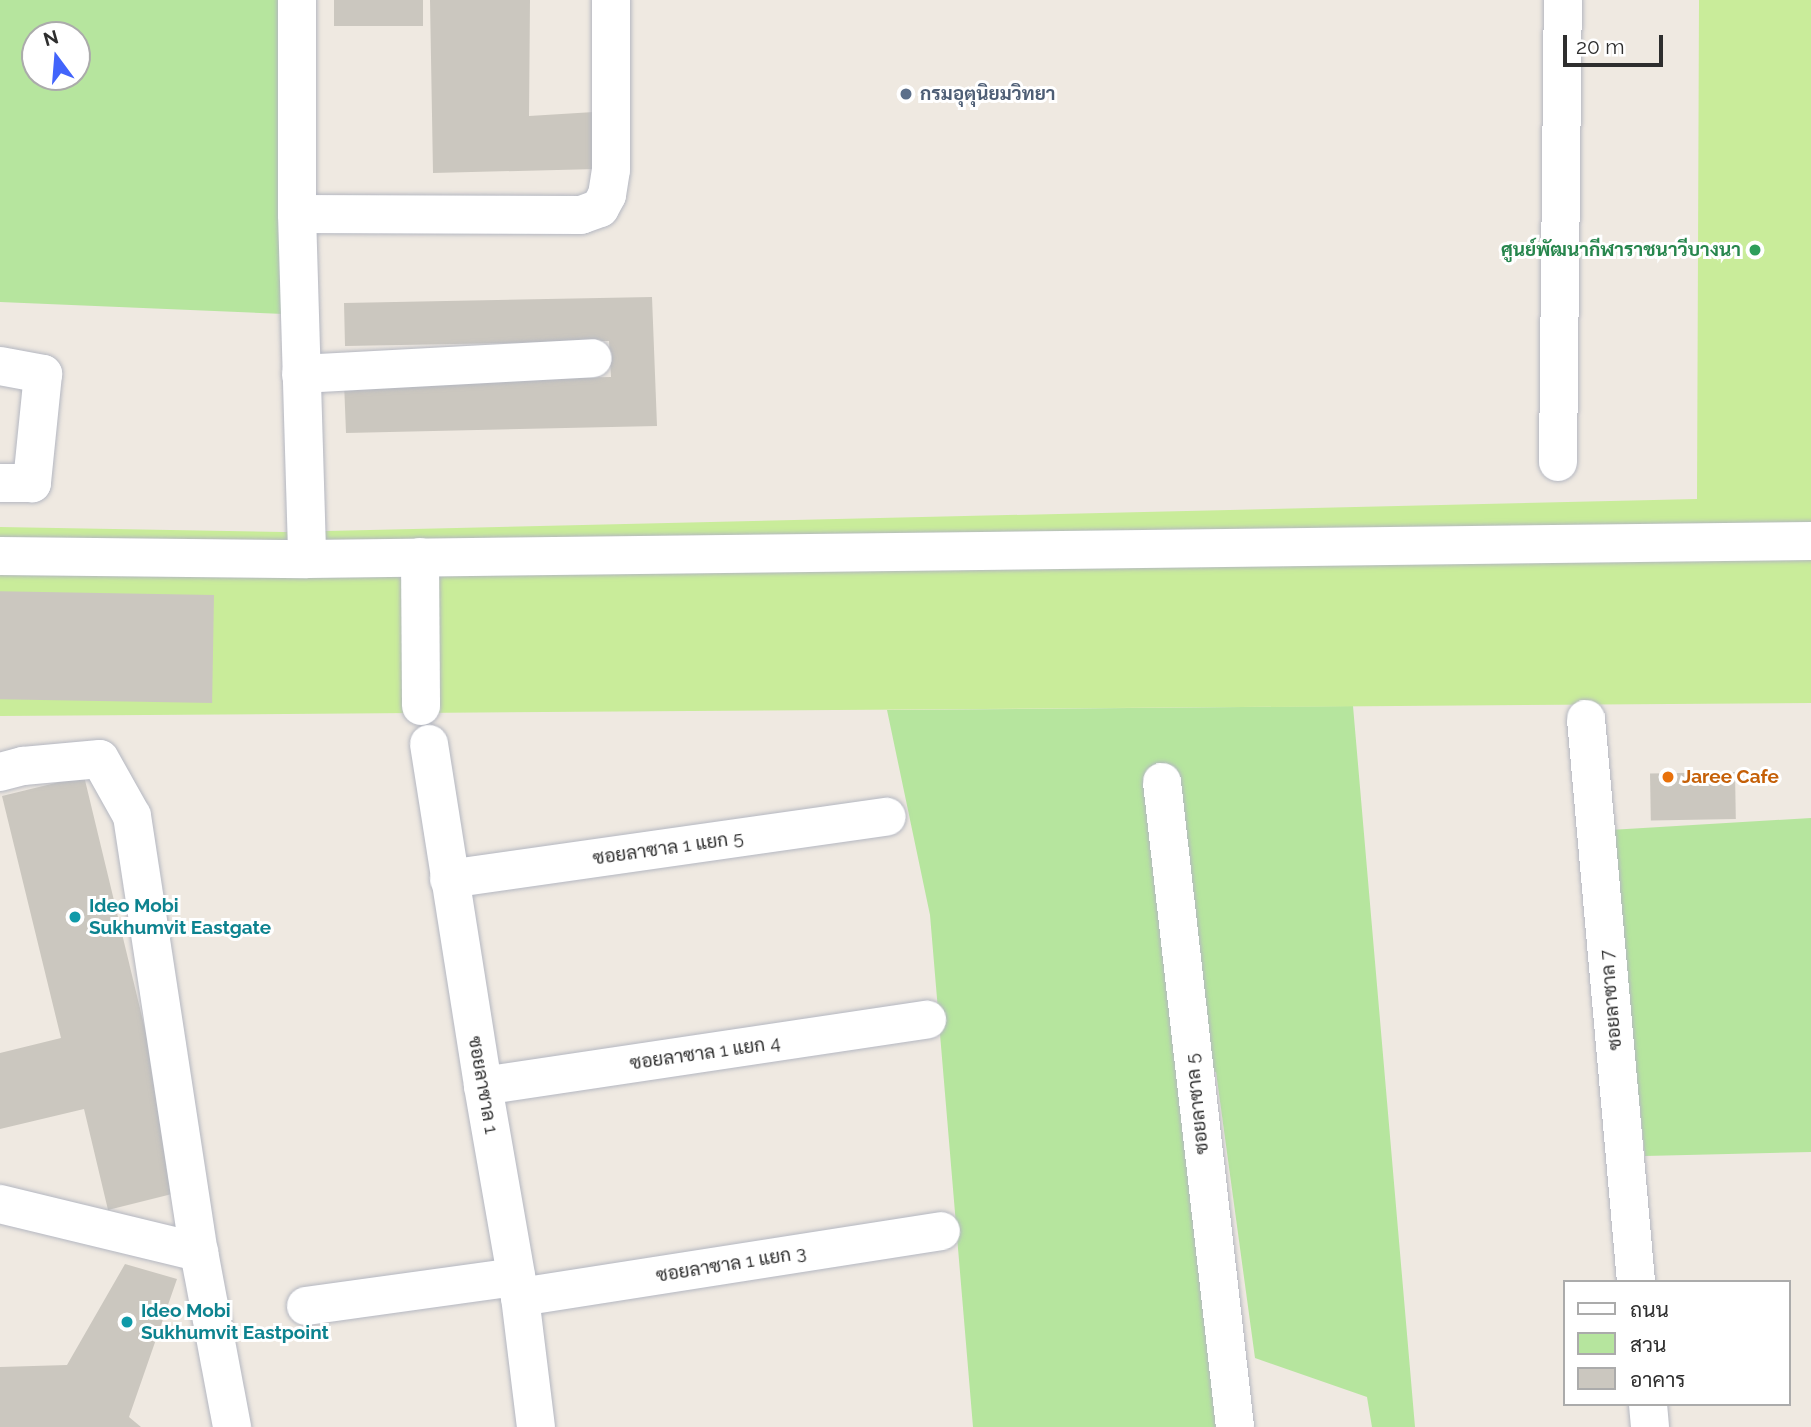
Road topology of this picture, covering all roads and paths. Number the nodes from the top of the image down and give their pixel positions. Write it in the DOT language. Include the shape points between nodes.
graph roads {
  1 [pos="297,0"];
  2 [pos="611,0"];
  3 [pos="1563,0"];
  4 [pos="297,214"];
  5 [pos="593,358"];
  6 [pos="0,366"];
  7 [pos="301,374"];
  8 [pos="1558,462"];
  9 [pos="0,483"];
  10 [pos="1811,541"];
  11 [pos="0,556"];
  12 [pos="420,557"];
  13 [pos="307,559"];
  14 [pos="421,706"];
  15 [pos="1586,719"];
  16 [pos="429,744"];
  17 [pos="0,772"];
  18 [pos="1163,782"];
  19 [pos="887,817"];
  20 [pos="449,879"];
  21 [pos="927,1020"];
  22 [pos="482,1086"];
  23 [pos="0,1204"];
  24 [pos="941,1231"];
  25 [pos="199,1252"];
  26 [pos="1636,1280"];
  27 [pos="518,1287"];
  28 [pos="306,1306"];
  29 [pos="1647,1406"];
  30 [pos="232,1427"];
  31 [pos="536,1427"];
  32 [pos="1235,1427"];
  33 [pos="1650,1427"];
  1 -- 4 [label="street"];
  2 -- 4 [label="street" via="611,170 600,208 581,215"];
  3 -- 8 [label="street"];
  4 -- 7 [label="street"];
  5 -- 7 [label="street"];
  6 -- 9 [label="street" via="43,374 32,483"];
  7 -- 13 [label="street"];
  10 -- 12 [label="street"];
  11 -- 13 [label="street"];
  12 -- 13 [label="street"];
  12 -- 14 [label="street"];
  15 -- 26 [label="street, ซอยลาซาล 7"];
  16 -- 20 [label="street, ซอยลาซาล 1"];
  17 -- 25 [label="street" via="100,759 132,817"];
  18 -- 32 [label="street, ซอยลาซาล 5"];
  19 -- 20 [label="street, ซอยลาซาล 1 แยก 5"];
  20 -- 22 [label="street, ซอยลาซาล 1"];
  21 -- 22 [label="street, ซอยลาซาล 1 แยก 4"];
  22 -- 27 [label="street, ซอยลาซาล 1"];
  23 -- 25 [label="street"];
  24 -- 27 [label="street, ซอยลาซาล 1 แยก 3"];
  25 -- 30 [label="street"];
  27 -- 28 [label="street, ซอยลาซาล 1 แยก 3"];
  27 -- 31 [label="street, ซอยลาซาล 1"];
  29 -- 33 [label="street"];
}
